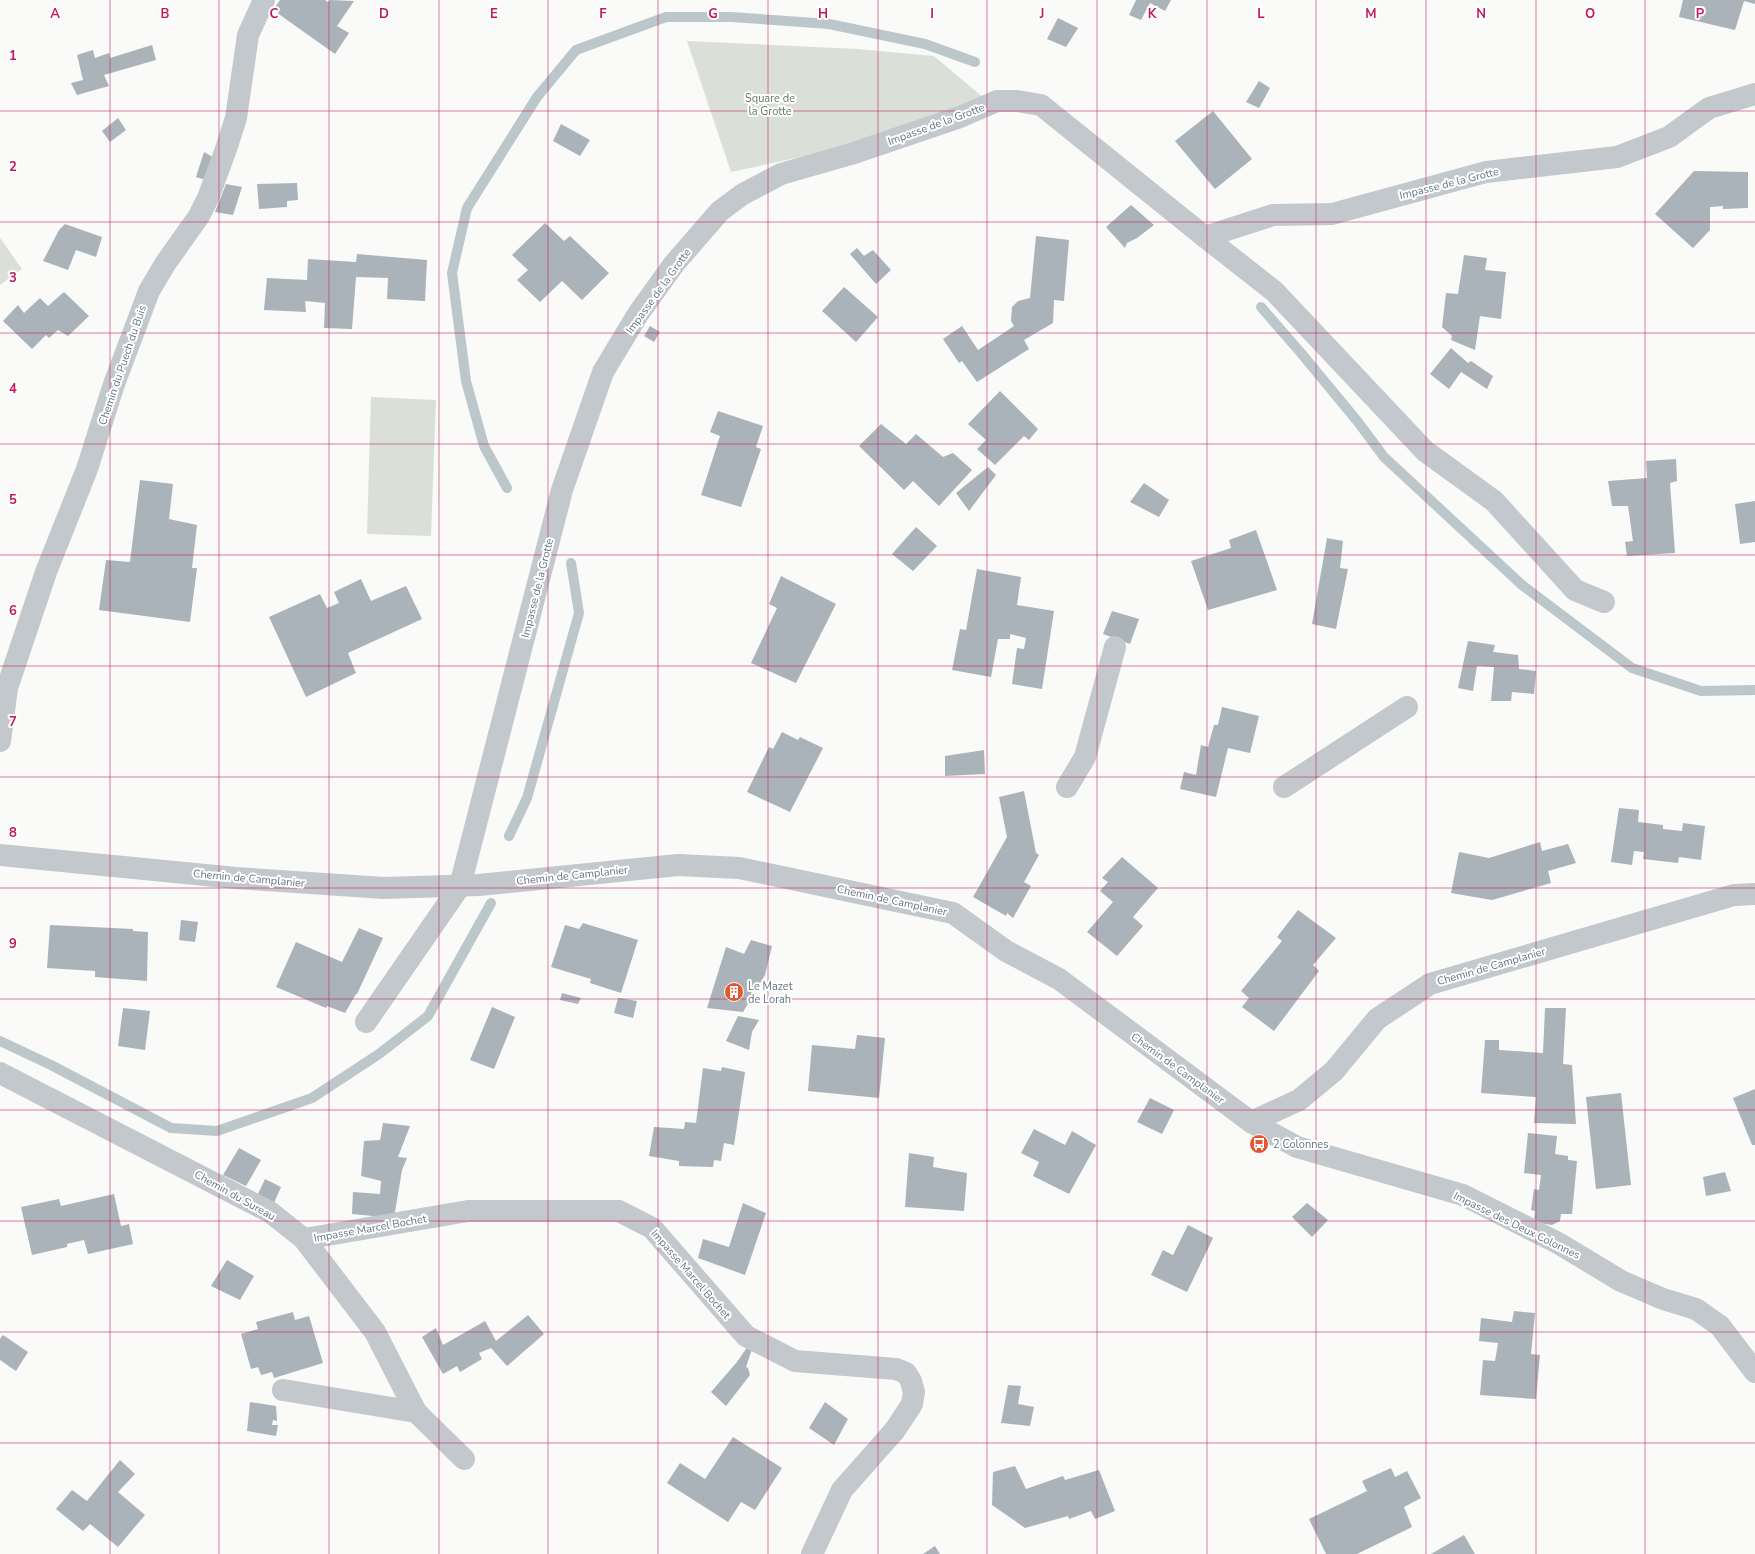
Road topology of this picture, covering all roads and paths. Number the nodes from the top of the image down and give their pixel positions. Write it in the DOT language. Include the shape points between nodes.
graph roads {
  1 [pos="264,0"];
  2 [pos="1755,94"];
  3 [pos="1205,237"];
  4 [pos="1604,602"];
  5 [pos="1115,647"];
  6 [pos="1407,707"];
  7 [pos="0,741"];
  8 [pos="1066,787"];
  9 [pos="1284,787"];
  10 [pos="0,855"];
  11 [pos="460,886"];
  12 [pos="1755,894"];
  13 [pos="366,1022"];
  14 [pos="0,1072"];
  15 [pos="1251,1122"];
  16 [pos="304,1239"];
  17 [pos="1755,1372"];
  18 [pos="283,1390"];
  19 [pos="416,1412"];
  20 [pos="464,1458"];
  21 [pos="812,1554"];
  1 -- 7 [label="street, Chemin du Puech du Buis" via="248,35 236,118 226,149 199,216 146,299 114,384 87,469 46,572 7,688"];
  2 -- 3 [label="street, Impasse de la Grotte" via="1709,108 1670,137 1617,157 1486,172 1332,214 1273,215"];
  3 -- 4 [label="street, Impasse de la Grotte" via="1274,291 1425,451 1494,501 1575,590"];
  3 -- 11 [label="street, Impasse de la Grotte" via="1041,105 1017,101 997,101 960,117 851,154 781,174 743,194 720,211 674,264 638,314 604,372 562,490"];
  5 -- 8 [label="street" via="1085,757"];
  6 -- 9 [label="street"];
  10 -- 11 [label="street, Chemin de Camplanier" via="236,878 376,888"];
  11 -- 13 [label="street"];
  11 -- 15 [label="street, Chemin de Camplanier" via="678,865 739,868 952,913 1006,951 1060,979"];
  12 -- 15 [label="street, Chemin de Camplanier" via="1734,894 1430,984 1377,1019 1334,1071 1299,1100"];
  14 -- 16 [label="street, Chemin du Sureau" via="270,1212"];
  15 -- 17 [label="street, Impasse des Deux Colonnes" via="1297,1147 1463,1195 1558,1243 1621,1281 1663,1299 1696,1309 1720,1326"];
  16 -- 19 [label="street, Chemin du Sureau" via="375,1332"];
  16 -- 21 [label="street, Impasse Marcel Bochet" via="468,1211 619,1211 652,1228 746,1336 795,1361 896,1369 906,1373 914,1392 912,1404 895,1430 842,1490"];
  18 -- 19 [label="street"];
  19 -- 20 [label="street, Chemin du Sureau"];
}
